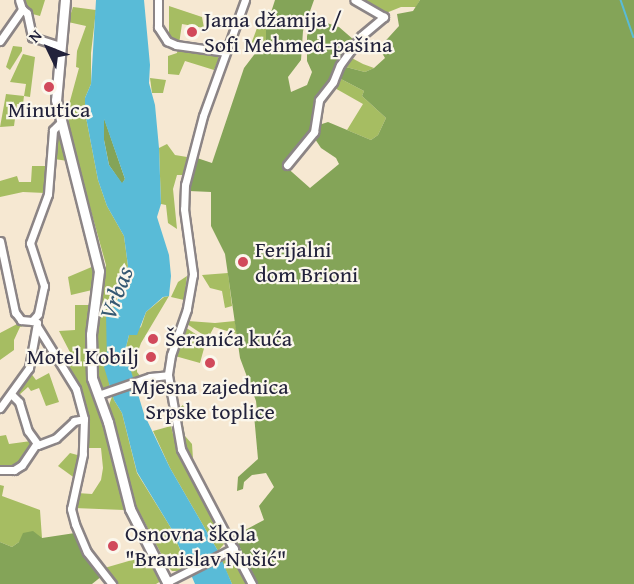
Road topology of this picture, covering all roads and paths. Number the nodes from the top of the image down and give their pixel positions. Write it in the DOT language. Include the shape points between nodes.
graph roads {
  1 [pos="19,0"];
  2 [pos="65,0"];
  3 [pos="158,0"];
  4 [pos="245,0"];
  5 [pos="355,0"];
  6 [pos="22,9"];
  7 [pos="0,41"];
  8 [pos="59,46"];
  9 [pos="225,52"];
  10 [pos="57,107"];
  11 [pos="61,122"];
  12 [pos="53,130"];
  13 [pos="287,165"];
  14 [pos="0,241"];
  15 [pos="10,281"];
  16 [pos="0,283"];
  17 [pos="37,317"];
  18 [pos="37,326"];
  19 [pos="168,375"];
  20 [pos="12,395"];
  21 [pos="98,396"];
  22 [pos="0,408"];
  23 [pos="84,419"];
  24 [pos="36,444"];
  25 [pos="0,470"];
  26 [pos="234,548"];
  27 [pos="168,583"];
  28 [pos="112,584"];
  29 [pos="252,584"];
  1 -- 6 [label="street"];
  2 -- 8 [label="main road"];
  3 -- 9 [label="street" via="158,27 167,41"];
  4 -- 9 [label="street"];
  5 -- 13 [label="street" via="384,17 361,36 340,65 317,106 314,132"];
  6 -- 7 [label="street"];
  6 -- 8 [label="street" via="27,13 32,37"];
  8 -- 10 [label="main road"];
  9 -- 19 [label="street" via="185,185 184,209 193,274"];
  10 -- 11 [label="main road"];
  10 -- 12 [label="street"];
  11 -- 12 [label="street"];
  11 -- 21 [label="main road" via="99,271 91,334 92,378"];
  12 -- 17 [label="street" via="48,194 30,243 44,286"];
  14 -- 15 [label="street"];
  15 -- 16 [label="street"];
  15 -- 17 [label="street" via="17,316 26,321"];
  17 -- 18 [label="street"];
  18 -- 20 [label="street" via="29,368"];
  18 -- 23 [label="street" via="74,382"];
  19 -- 21 [label="street"];
  19 -- 26 [label="street" via="181,449"];
  20 -- 22 [label="street"];
  20 -- 24 [label="street" via="19,402"];
  21 -- 27 [label="main road" via="130,509"];
  23 -- 24 [label="street" via="74,421 50,442"];
  23 -- 28 [label="street" via="82,459 71,509 87,552"];
  24 -- 25 [label="street" via="22,465 14,470"];
  26 -- 27 [label="street"];
  26 -- 29 [label="street"];
}
